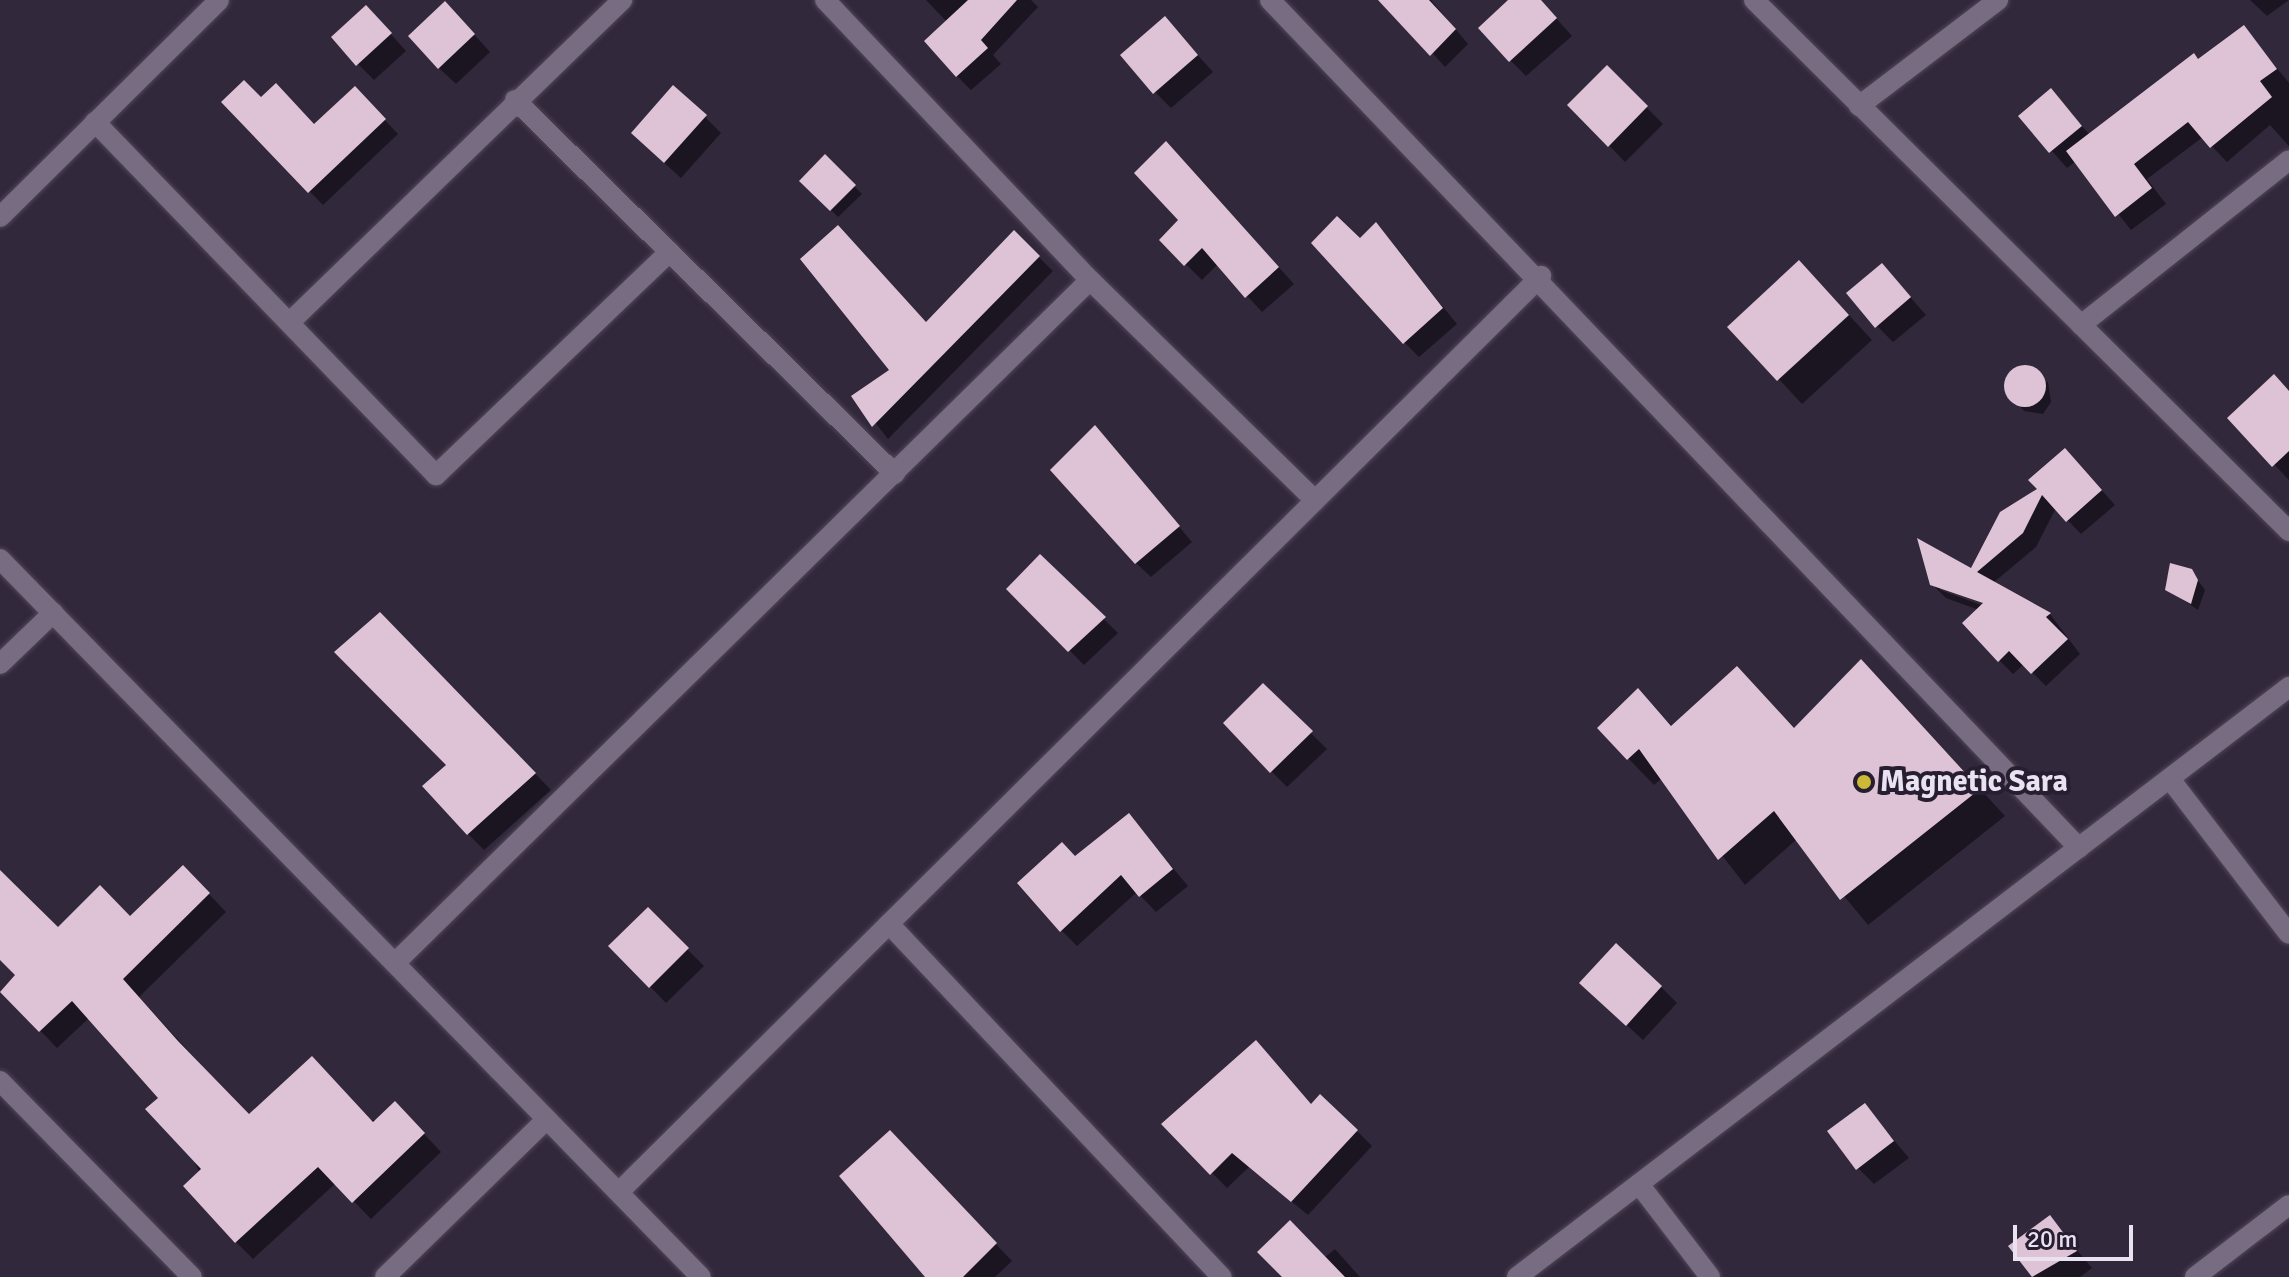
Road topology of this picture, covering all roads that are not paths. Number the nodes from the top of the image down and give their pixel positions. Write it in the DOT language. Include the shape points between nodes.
graph roads {
  1 [pos="219,0"];
  2 [pos="622,0"];
  3 [pos="825,0"];
  4 [pos="1270,0"];
  5 [pos="1754,0"];
  6 [pos="1998,0"];
  7 [pos="515,100"];
  8 [pos="1859,106"];
  9 [pos="95,122"];
  10 [pos="2289,160"];
  11 [pos="0,217"];
  12 [pos="669,252"];
  13 [pos="1541,276"];
  14 [pos="1090,280"];
  15 [pos="290,322"];
  16 [pos="2081,325"];
  17 [pos="895,474"];
  18 [pos="1315,500"];
  19 [pos="2289,531"];
  20 [pos="0,559"];
  21 [pos="53,613"];
  22 [pos="0,664"];
  23 [pos="2289,687"];
  24 [pos="2170,779"];
  25 [pos="2079,848"];
  26 [pos="889,924"];
  27 [pos="2289,934"];
  28 [pos="395,963"];
  29 [pos="0,1081"];
  30 [pos="547,1119"];
  31 [pos="1639,1184"];
  32 [pos="619,1192"];
  33 [pos="2289,1205"];
  34 [pos="192,1277"];
  35 [pos="385,1277"];
  36 [pos="701,1277"];
  37 [pos="1222,1277"];
  38 [pos="1517,1277"];
  39 [pos="1710,1277"];
  40 [pos="2195,1277"];
  1 -- 9 [label="street"];
  2 -- 7 [label="street"];
  3 -- 14 [label="street"];
  4 -- 13 [label="street"];
  5 -- 8 [label="street"];
  6 -- 8 [label="street"];
  7 -- 12 [label="street"];
  7 -- 15 [label="street"];
  8 -- 16 [label="street"];
  9 -- 11 [label="street"];
  9 -- 15 [label="street"];
  10 -- 16 [label="street"];
  12 -- 15 [label="street" via="436,475 421,467"];
  12 -- 17 [label="street"];
  13 -- 18 [label="street"];
  13 -- 25 [label="street"];
  14 -- 17 [label="street"];
  14 -- 18 [label="street"];
  16 -- 19 [label="street"];
  17 -- 28 [label="street"];
  18 -- 26 [label="street"];
  20 -- 21 [label="street"];
  21 -- 22 [label="street"];
  21 -- 28 [label="street"];
  23 -- 24 [label="street"];
  24 -- 25 [label="street"];
  24 -- 27 [label="street"];
  25 -- 31 [label="street"];
  26 -- 32 [label="street"];
  26 -- 37 [label="street"];
  28 -- 30 [label="street"];
  29 -- 34 [label="street"];
  30 -- 32 [label="street"];
  30 -- 35 [label="street"];
  31 -- 38 [label="street"];
  31 -- 39 [label="street"];
  32 -- 36 [label="street"];
  33 -- 40 [label="street"];
}
